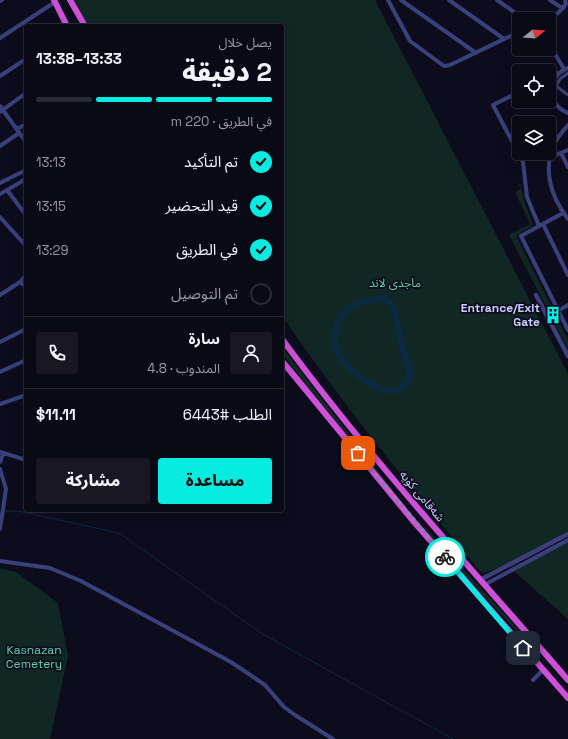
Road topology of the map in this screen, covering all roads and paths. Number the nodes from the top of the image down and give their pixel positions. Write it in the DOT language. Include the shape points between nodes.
graph roads {
  1 [pos="70,0"];
  2 [pos="388,0"];
  3 [pos="401,0"];
  4 [pos="449,0"];
  5 [pos="497,0"];
  6 [pos="550,0"];
  7 [pos="565,0"];
  8 [pos="54,1"];
  9 [pos="565,7"];
  10 [pos="514,12"];
  11 [pos="556,14"];
  12 [pos="66,24"];
  13 [pos="84,24"];
  14 [pos="512,35"];
  15 [pos="0,38"];
  16 [pos="504,39"];
  17 [pos="476,53"];
  18 [pos="556,55"];
  19 [pos="24,60"];
  20 [pos="566,69"];
  21 [pos="568,73"];
  22 [pos="556,74"];
  23 [pos="0,76"];
  24 [pos="24,95"];
  25 [pos="568,95"];
  26 [pos="512,96"];
  27 [pos="1,109"];
  28 [pos="568,113"];
  29 [pos="568,124"];
  30 [pos="24,126"];
  31 [pos="18,131"];
  32 [pos="24,139"];
  33 [pos="556,141"];
  34 [pos="0,146"];
  35 [pos="568,150"];
  36 [pos="561,153"];
  37 [pos="556,155"];
  38 [pos="551,160"];
  39 [pos="568,167"];
  40 [pos="24,171"];
  41 [pos="24,180"];
  42 [pos="0,183"];
  43 [pos="7,190"];
  44 [pos="0,194"];
  45 [pos="24,212"];
  46 [pos="563,213"];
  47 [pos="0,217"];
  48 [pos="568,219"];
  49 [pos="4,221"];
  50 [pos="0,225"];
  51 [pos="541,225"];
  52 [pos="24,244"];
  53 [pos="568,275"];
  54 [pos="24,277"];
  55 [pos="20,282"];
  56 [pos="24,285"];
  57 [pos="1,294"];
  58 [pos="536,295"];
  59 [pos="568,305"];
  60 [pos="558,311"];
  61 [pos="546,314"];
  62 [pos="549,320"];
  63 [pos="24,330"];
  64 [pos="568,330"];
  65 [pos="0,342"];
  66 [pos="284,342"];
  67 [pos="568,356"];
  68 [pos="24,361"];
  69 [pos="284,363"];
  70 [pos="0,372"];
  71 [pos="24,396"];
  72 [pos="0,404"];
  73 [pos="1,453"];
  74 [pos="24,459"];
  75 [pos="0,462"];
  76 [pos="0,469"];
  77 [pos="423,515"];
  78 [pos="414,522"];
  79 [pos="0,528"];
  80 [pos="568,534"];
  81 [pos="568,540"];
  82 [pos="0,561"];
  83 [pos="482,582"];
  84 [pos="543,670"];
  85 [pos="560,671"];
  86 [pos="551,679"];
  87 [pos="533,680"];
  88 [pos="568,680"];
  89 [pos="568,698"];
  90 [pos="333,739"];
  1 -- 13 [label="highway"];
  2 -- 17 [label="street" via="410,41 443,65 450,65"];
  3 -- 17 [label="street"];
  4 -- 16 [label="street"];
  5 -- 10 [label="street"];
  6 -- 9 [label="street"];
  7 -- 9 [label="street"];
  8 -- 12 [label="highway"];
  8 -- 15 [label="street"];
  9 -- 11 [label="street"];
  14 -- 16 [label="street"];
  16 -- 17 [label="street"];
  18 -- 20 [label="street"];
  19 -- 23 [label="street"];
  20 -- 22 [label="street"];
  20 -- 28 [label="street" via="554,79 551,94 558,106"];
  21 -- 25 [label="street" via="556,86"];
  24 -- 27 [label="street"];
  26 -- 51 [label="street" via="493,105 522,162 527,197"];
  27 -- 31 [label="street"];
  29 -- 33 [label="street"];
  30 -- 31 [label="street"];
  31 -- 32 [label="street"];
  31 -- 34 [label="street"];
  35 -- 36 [label="street"];
  36 -- 37 [label="street"];
  36 -- 39 [label="street"];
  38 -- 46 [label="street" via="549,184"];
  40 -- 42 [label="street"];
  41 -- 43 [label="street"];
  43 -- 44 [label="street"];
  43 -- 45 [label="street"];
  46 -- 48 [label="street"];
  46 -- 51 [label="street"];
  47 -- 49 [label="street"];
  49 -- 50 [label="street"];
  49 -- 52 [label="street"];
  51 -- 53 [label="street"];
  51 -- 60 [label="street" via="521,236"];
  54 -- 55 [label="street"];
  55 -- 56 [label="street"];
  55 -- 57 [label="street"];
  58 -- 61 [label="street"];
  59 -- 60 [label="street"];
  60 -- 61 [label="street"];
  60 -- 62 [label="street"];
  60 -- 64 [label="street"];
  61 -- 62 [label="street"];
  62 -- 67 [label="street"];
  63 -- 65 [label="street"];
  66 -- 77 [label="highway, شەقامی کۆیە" via="326,399"];
  68 -- 70 [label="street"];
  69 -- 78 [label="highway, شەقامی کۆیە"];
  71 -- 72 [label="street"];
  73 -- 74 [label="street"];
  73 -- 75 [label="street"];
  76 -- 79 [label="street" via="6,489"];
  77 -- 78 [label="highway"];
  77 -- 83 [label="highway, شەقامی کۆیە"];
  78 -- 84 [label="highway, شەقامی کۆیە"];
  80 -- 83 [label="street"];
  81 -- 83 [label="street"];
  82 -- 90 [label="street" via="50,568 82,581 231,662 265,685 295,716"];
  83 -- 85 [label="highway, شەقامی کۆیە"];
  84 -- 86 [label="highway, شەقامی کۆیە"];
  84 -- 87 [label="street"];
  85 -- 86 [label="highway"];
  85 -- 88 [label="highway, شەقامی کۆیە"];
  86 -- 89 [label="highway, شەقامی کۆیە"];
}
